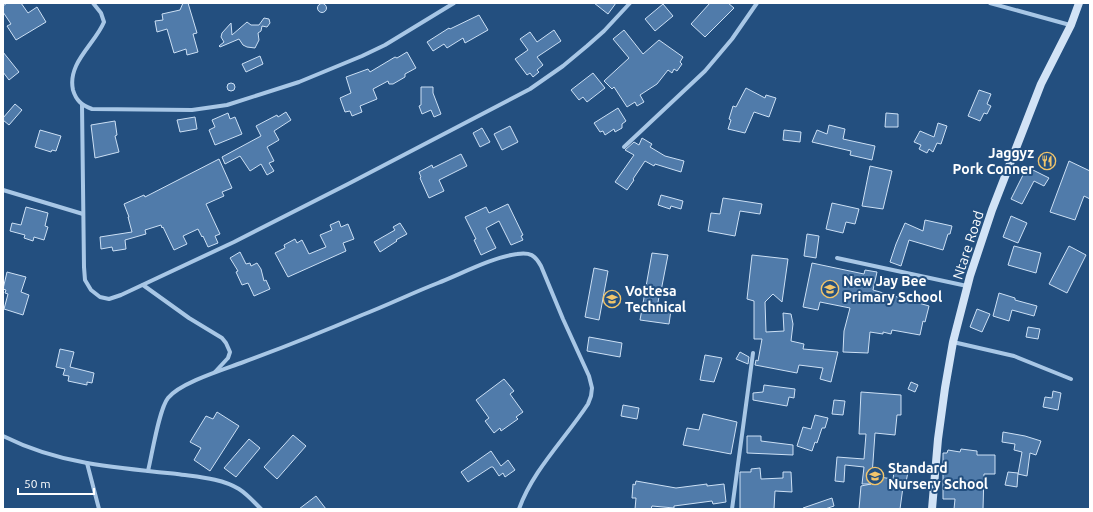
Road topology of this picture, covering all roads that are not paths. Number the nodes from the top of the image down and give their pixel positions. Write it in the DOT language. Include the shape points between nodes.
graph roads {
  1 [pos="93,3"];
  2 [pos="454,3"];
  3 [pos="630,3"];
  4 [pos="757,3"];
  5 [pos="990,3"];
  6 [pos="1079,3"];
  7 [pos="1071,25"];
  8 [pos="82,105"];
  9 [pos="624,147"];
  10 [pos="3,190"];
  11 [pos="83,214"];
  12 [pos="837,258"];
  13 [pos="142,285"];
  14 [pos="968,286"];
  15 [pos="954,342"];
  16 [pos="753,353"];
  17 [pos="214,374"];
  18 [pos="1071,379"];
  19 [pos="3,436"];
  20 [pos="87,463"];
  21 [pos="148,471"];
  22 [pos="99,509"];
  23 [pos="261,509"];
  24 [pos="519,509"];
  25 [pos="732,509"];
  26 [pos="932,509"];
  1 -- 8 [label="street" via="104,22 74,72 72,84 75,96"];
  2 -- 8 [label="street" via="362,56 299,82 227,105 192,110 92,109"];
  3 -- 13 [label="street" via="587,46 530,89 263,227"];
  4 -- 9 [label="street" via="705,71"];
  5 -- 7 [label="street"];
  6 -- 7 [label="main road, Ntare Road"];
  7 -- 14 [label="main road, Ntare Road" via="1041,84 992,210"];
  8 -- 11 [label="street"];
  10 -- 11 [label="street"];
  11 -- 13 [label="street" via="85,280 91,290 110,299"];
  12 -- 14 [label="street"];
  13 -- 17 [label="street" via="222,338 230,352"];
  14 -- 15 [label="main road, Ntare Road"];
  15 -- 18 [label="street" via="1014,356"];
  15 -- 26 [label="main road, Ntare Road" via="938,439"];
  16 -- 25 [label="street"];
  17 -- 21 [label="street" via="180,388 168,397 162,408"];
  17 -- 24 [label="street" via="495,260 516,254 532,254 541,266 592,388 588,404 533,480"];
  19 -- 20 [label="street" via="54,456"];
  20 -- 21 [label="street"];
  20 -- 22 [label="street"];
  21 -- 23 [label="street" via="225,483 248,496"];
}
